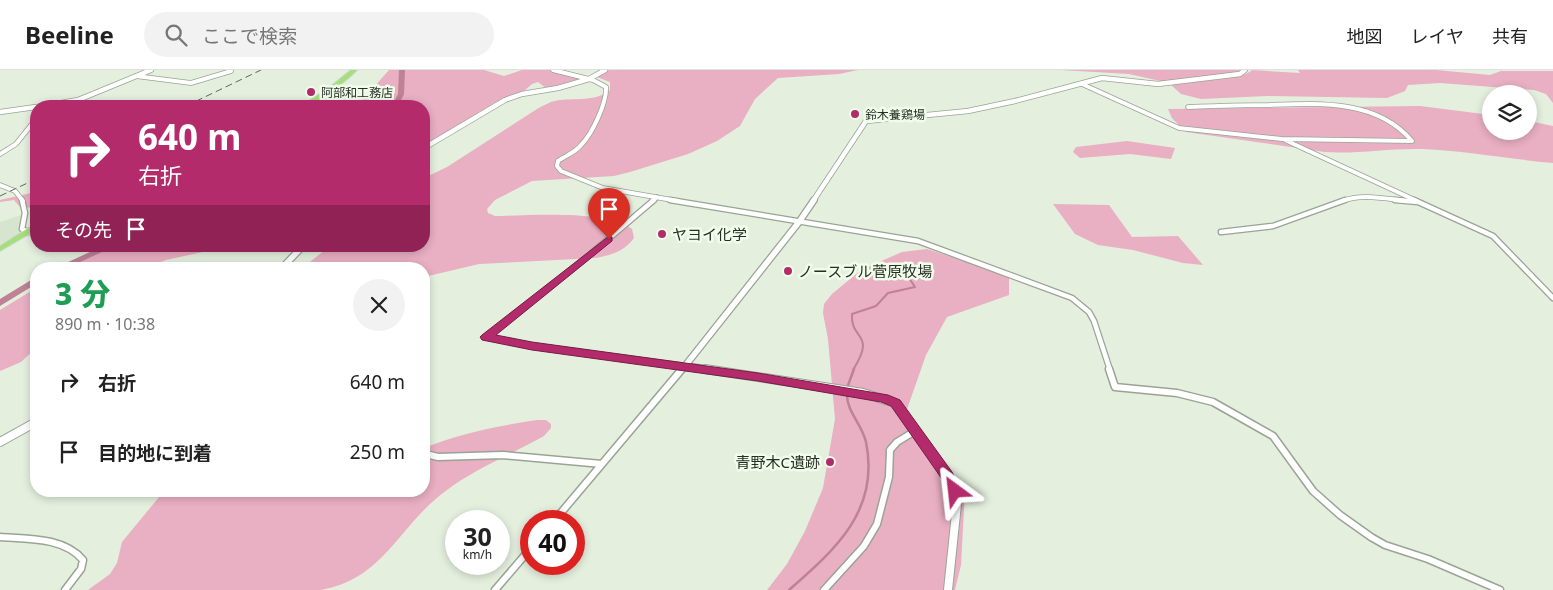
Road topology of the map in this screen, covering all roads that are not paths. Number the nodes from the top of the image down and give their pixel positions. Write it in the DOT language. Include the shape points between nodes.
graph roads {
  1 [pos="151,70"];
  2 [pos="229,70"];
  3 [pos="354,70"];
  4 [pos="553,70"];
  5 [pos="605,70"];
  6 [pos="1245,70"];
  7 [pos="136,76"];
  8 [pos="589,79"];
  9 [pos="1082,84"];
  10 [pos="76,100"];
  11 [pos="313,100"];
  12 [pos="1188,107"];
  13 [pos="30,108"];
  14 [pos="0,112"];
  15 [pos="30,126"];
  16 [pos="1282,139"];
  17 [pos="430,145"];
  18 [pos="0,154"];
  19 [pos="0,186"];
  20 [pos="656,197"];
  21 [pos="1421,203"];
  22 [pos="799,222"];
  23 [pos="28,232"];
  24 [pos="1220,232"];
  25 [pos="0,249"];
  26 [pos="297,252"];
  27 [pos="288,262"];
  28 [pos="1553,298"];
  29 [pos="685,366"];
  30 [pos="30,425"];
  31 [pos="915,432"];
  32 [pos="0,442"];
  33 [pos="430,455"];
  34 [pos="602,464"];
  35 [pos="563,510"];
  36 [pos="0,537"];
  37 [pos="520,561"];
  38 [pos="65,590"];
  39 [pos="495,590"];
  40 [pos="824,590"];
  41 [pos="948,590"];
  42 [pos="1500,590"];
  1 -- 7 [label="street"];
  2 -- 7 [label="street" via="191,83"];
  3 -- 11 [label="highway"];
  4 -- 8 [label="street"];
  5 -- 8 [label="street"];
  6 -- 9 [label="street" via="1240,74 1158,84 1108,78"];
  7 -- 10 [label="street"];
  8 -- 17 [label="street" via="513,97"];
  8 -- 20 [label="street" via="606,86 606,99 581,146 561,157 558,169 599,187"];
  9 -- 16 [label="street" via="1175,127"];
  9 -- 22 [label="street" via="968,111 866,121"];
  12 -- 16 [label="street" via="1327,103 1380,117 1407,134 1412,141"];
  13 -- 14 [label="street"];
  15 -- 18 [label="street" via="16,144"];
  16 -- 21 [label="street"];
  19 -- 23 [label="street" via="14,190 23,198 22,229"];
  20 -- 22 [label="street"];
  20 -- 29 [label="street" via="486,337"];
  21 -- 24 [label="street" via="1350,198 1273,226"];
  21 -- 28 [label="street" via="1493,236"];
  22 -- 29 [label="street"];
  22 -- 42 [label="street" via="918,240 1072,298 1089,312 1094,321 1115,387 1178,393 1213,402 1273,436 1313,491 1370,537"];
  23 -- 25 [label="highway"];
  26 -- 27 [label="street"];
  29 -- 31 [label="street" via="884,398 895,403"];
  29 -- 34 [label="street"];
  30 -- 32 [label="street"];
  31 -- 40 [label="street" via="890,450 889,477 876,524 864,546"];
  31 -- 41 [label="street" via="955,491 957,504"];
  33 -- 34 [label="street" via="503,456"];
  34 -- 35 [label="street"];
  36 -- 38 [label="street" via="69,547 79,553 83,560 81,569"];
  37 -- 39 [label="street"];
}
